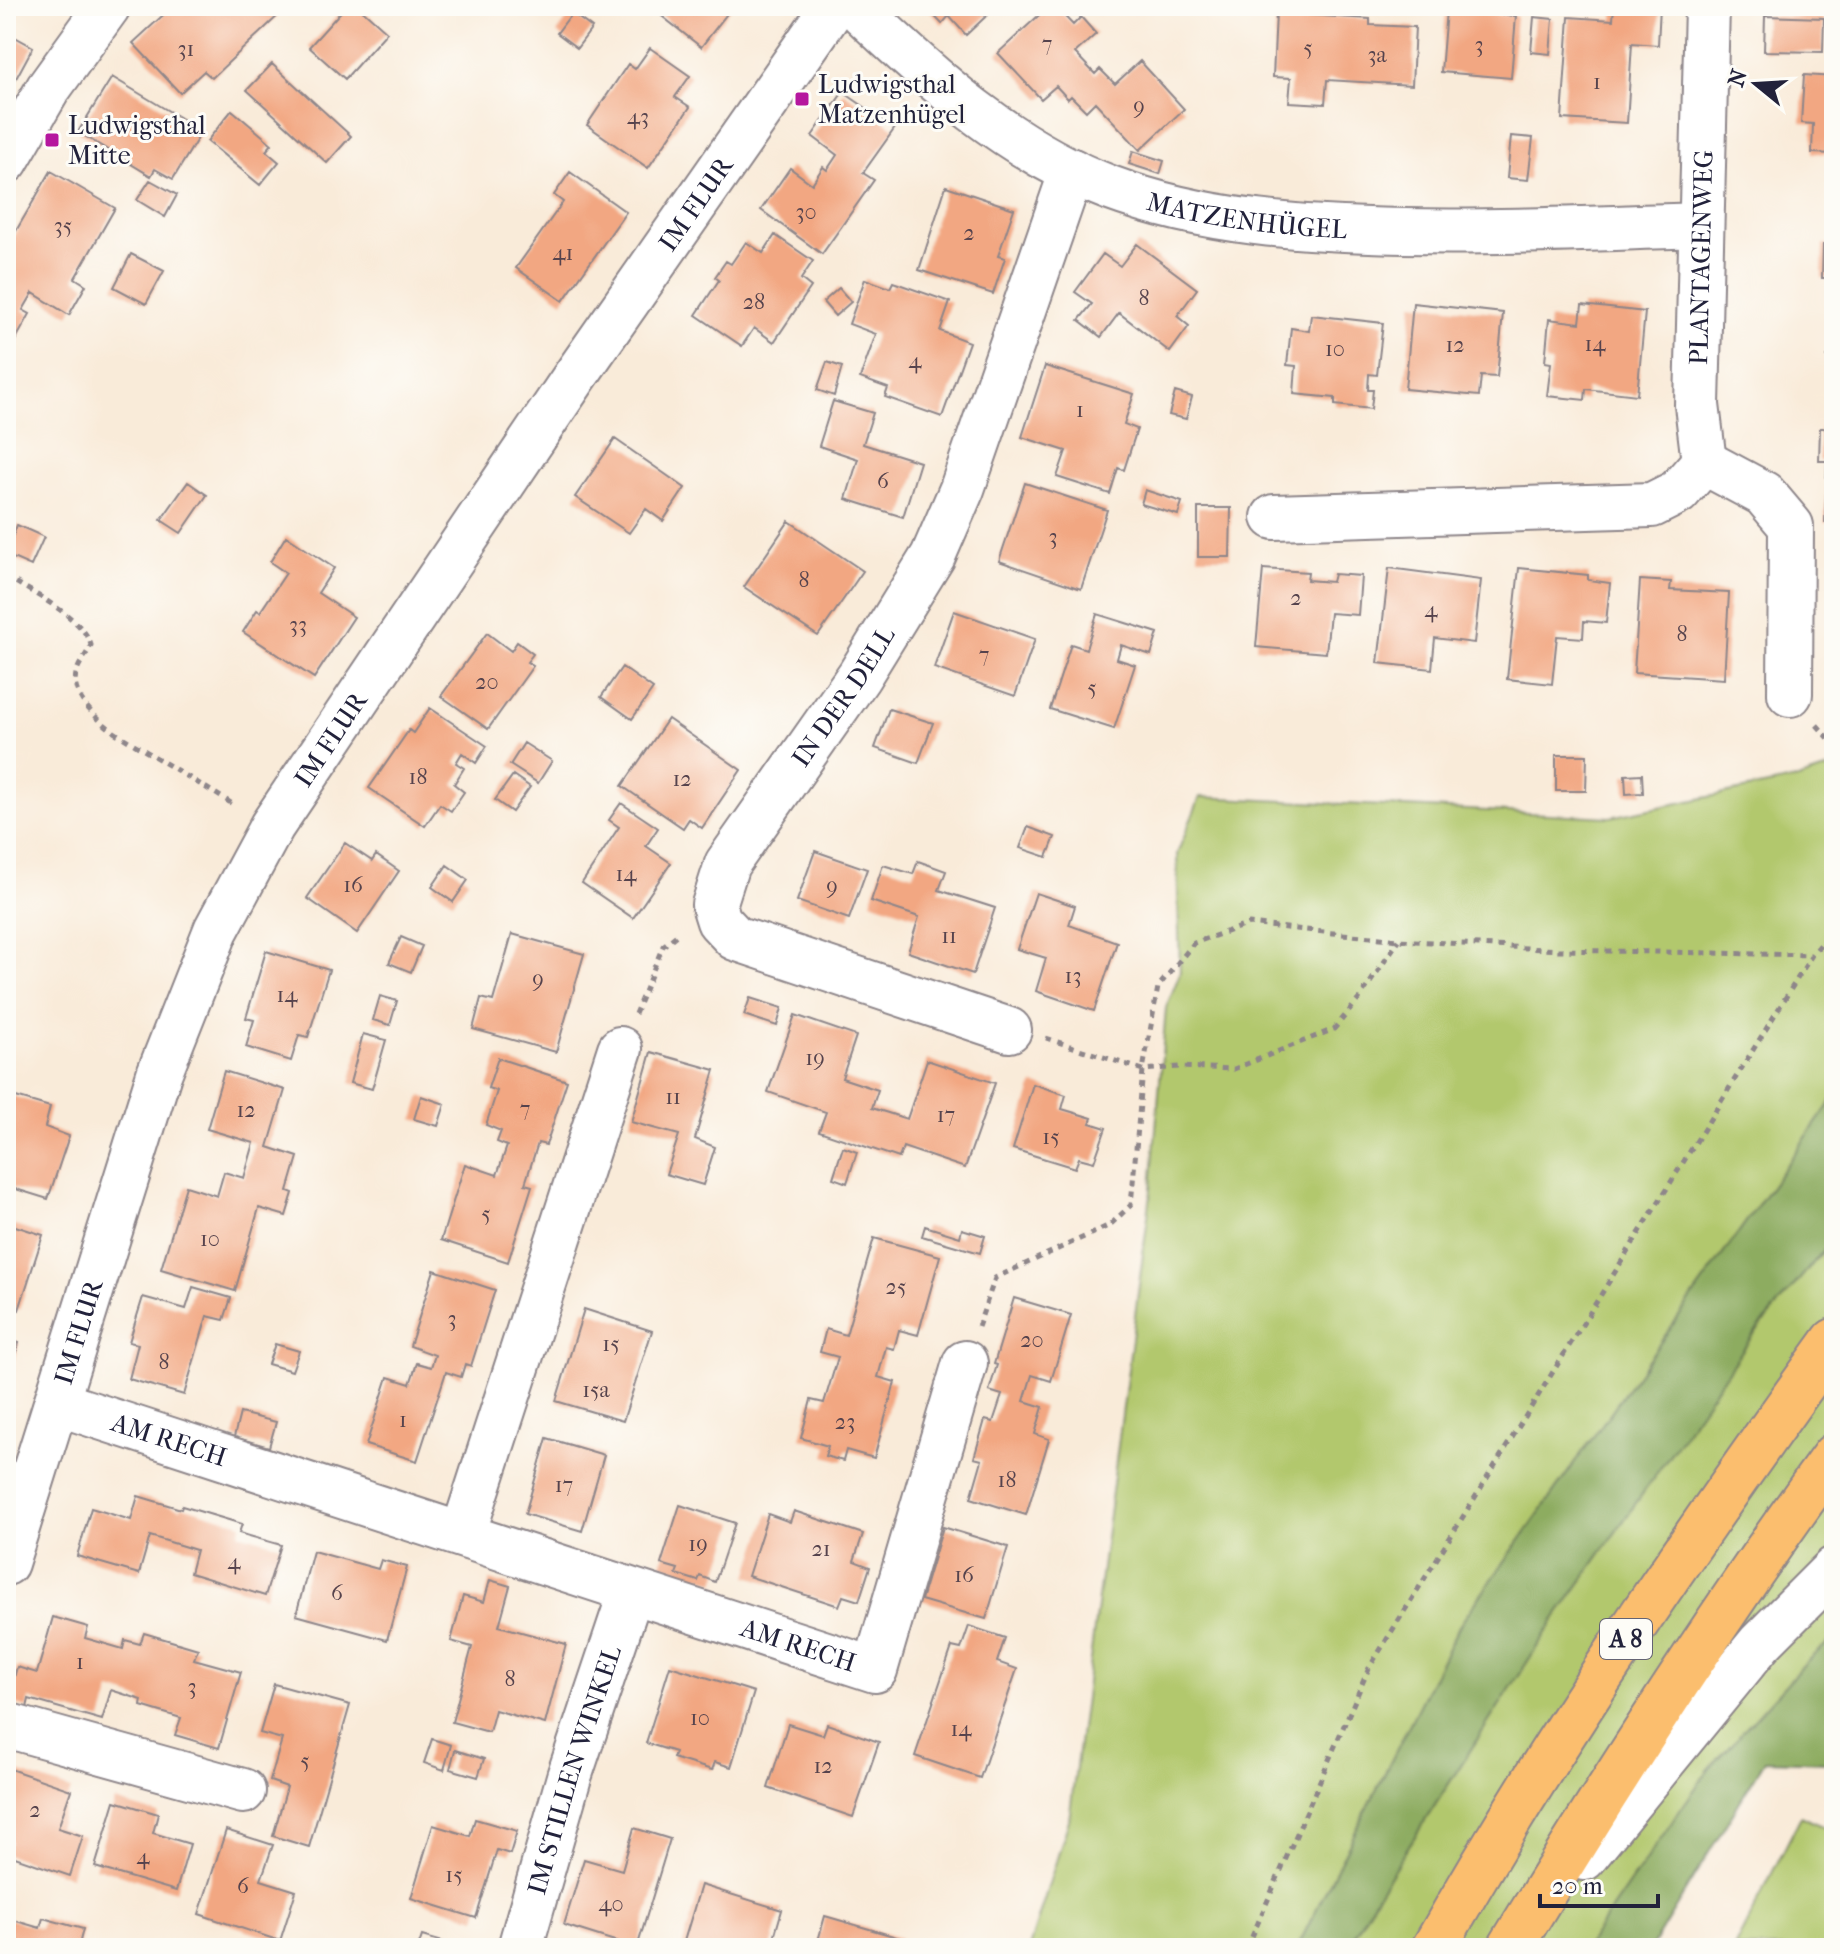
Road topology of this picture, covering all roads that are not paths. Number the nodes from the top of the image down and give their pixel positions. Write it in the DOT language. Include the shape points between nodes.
graph roads {
  1 [pos="108,6"];
  2 [pos="834,6"];
  3 [pos="855,6"];
  4 [pos="1707,6"];
  5 [pos="6,161"];
  6 [pos="1072,171"];
  7 [pos="1700,225"];
  8 [pos="1704,462"];
  9 [pos="1274,517"];
  10 [pos="1790,694"];
  11 [pos="1009,1030"];
  12 [pos="620,1049"];
  13 [pos="1834,1341"];
  14 [pos="965,1363"];
  15 [pos="57,1403"];
  16 [pos="1834,1456"];
  17 [pos="463,1534"];
  18 [pos="6,1563"];
  19 [pos="1834,1569"];
  20 [pos="631,1592"];
  21 [pos="6,1725"];
  22 [pos="243,1791"];
  23 [pos="520,1948"];
  24 [pos="1434,1948"];
  25 [pos="1512,1948"];
  1 -- 5 [label="street" via="48,89"];
  2 -- 15 [label="street, IM FLUR" via="576,375 272,826 216,930 159,1074"];
  3 -- 6 [label="street, MATZENHÜGEL" via="953,95"];
  4 -- 7 [label="street, PLANTAGENWEG"];
  6 -- 7 [label="street, MATZENHÜGEL" via="1165,206 1328,229 1469,232"];
  6 -- 11 [label="street, IN DER DELL" via="962,489 933,556 859,676 727,864 714,905 719,921 735,938"];
  7 -- 8 [label="street, PLANTAGENWEG" via="1697,405"];
  8 -- 9 [label="street" via="1678,492 1652,505"];
  8 -- 10 [label="street" via="1764,494 1791,526"];
  12 -- 17 [label="street"];
  13 -- 24 [label="highway, A 8" via="1703,1523 1565,1731"];
  14 -- 20 [label="street, AM RECH" via="875,1670"];
  15 -- 17 [label="street, AM RECH"];
  15 -- 18 [label="street, IM FLUR"];
  16 -- 25 [label="highway, A 8" via="1620,1768"];
  17 -- 20 [label="street, AM RECH"];
  19 -- 25 [label="street" via="1760,1643"];
  20 -- 23 [label="street, IM STILLEN WINKEL" via="569,1777"];
  21 -- 22 [label="street"];
}
